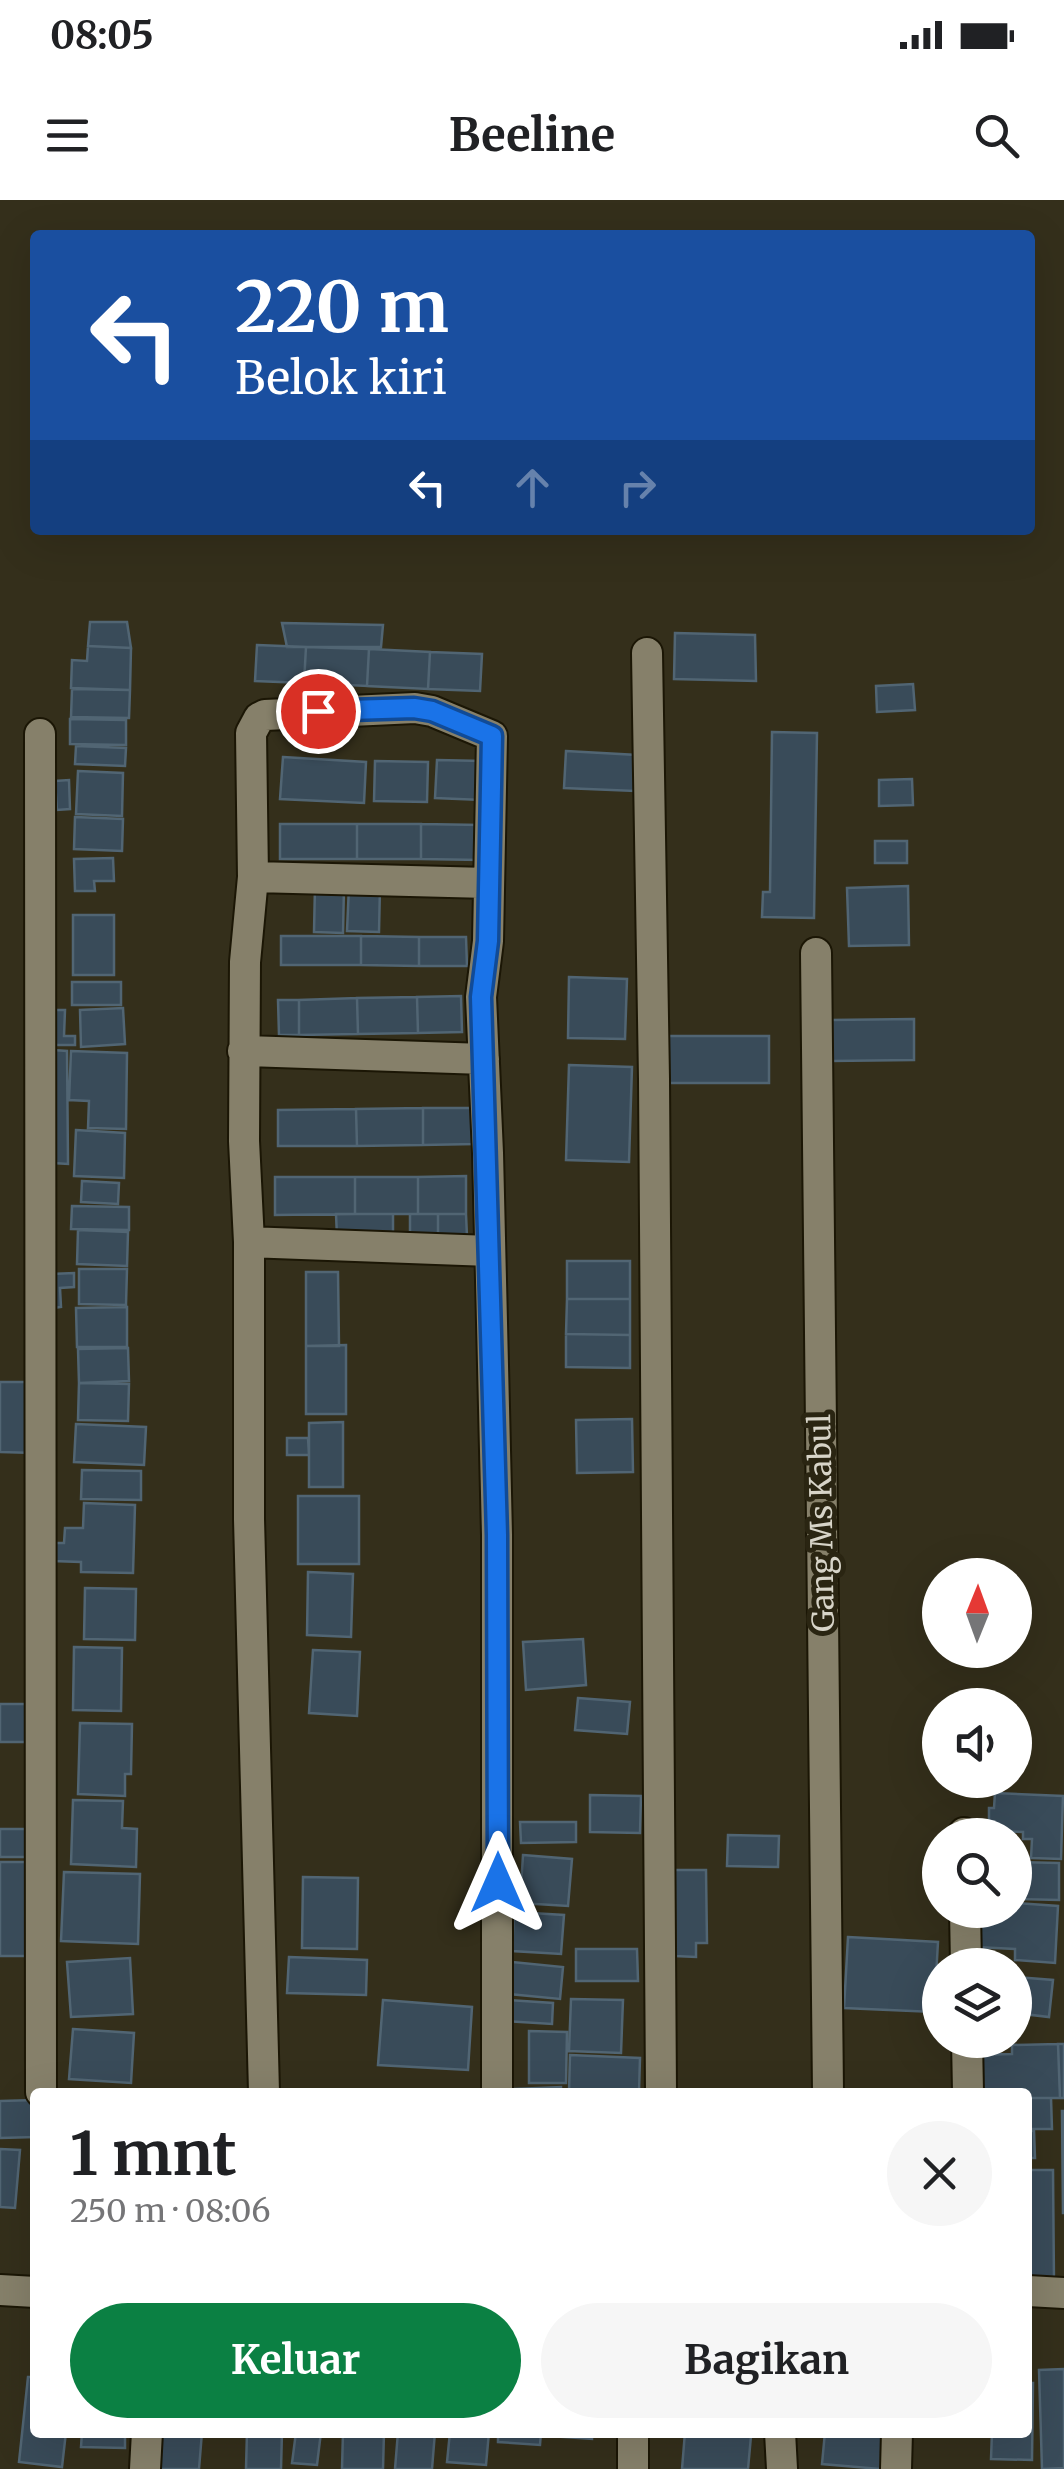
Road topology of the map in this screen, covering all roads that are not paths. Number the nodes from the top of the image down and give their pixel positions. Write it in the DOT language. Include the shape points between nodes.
graph roads {
  1 [pos="647,652"];
  2 [pos="40,734"];
  3 [pos="254,877"];
  4 [pos="488,883"];
  5 [pos="816,954"];
  6 [pos="243,1051"];
  7 [pos="484,1059"];
  8 [pos="249,1242"];
  9 [pos="490,1251"];
  10 [pos="967,2058"];
  11 [pos="42,2088"];
  12 [pos="264,2088"];
  13 [pos="497,2088"];
  14 [pos="661,2088"];
  15 [pos="828,2088"];
  16 [pos="968,2088"];
  17 [pos="0,2290"];
  18 [pos="1032,2291"];
  19 [pos="30,2292"];
  20 [pos="1064,2292"];
  21 [pos="147,2438"];
  22 [pos="633,2438"];
  23 [pos="780,2438"];
  24 [pos="896,2438"];
  25 [pos="146,2469"];
  26 [pos="634,2469"];
  27 [pos="782,2469"];
  28 [pos="896,2469"];
  1 -- 14 [label="street"];
  2 -- 11 [label="street"];
  3 -- 4 [label="street"];
  3 -- 4 [label="street" via="251,734 258,718 414,708 492,736"];
  3 -- 6 [label="street"];
  4 -- 7 [label="street"];
  5 -- 15 [label="street, Gang Ms Kabul"];
  6 -- 7 [label="street"];
  6 -- 8 [label="street"];
  7 -- 9 [label="street"];
  8 -- 9 [label="street"];
  8 -- 12 [label="street"];
  9 -- 13 [label="street"];
  10 -- 16 [label="street"];
  17 -- 19 [label="street"];
  18 -- 20 [label="street"];
  21 -- 25 [label="street"];
  22 -- 26 [label="street"];
  23 -- 27 [label="street"];
  24 -- 28 [label="street"];
}
